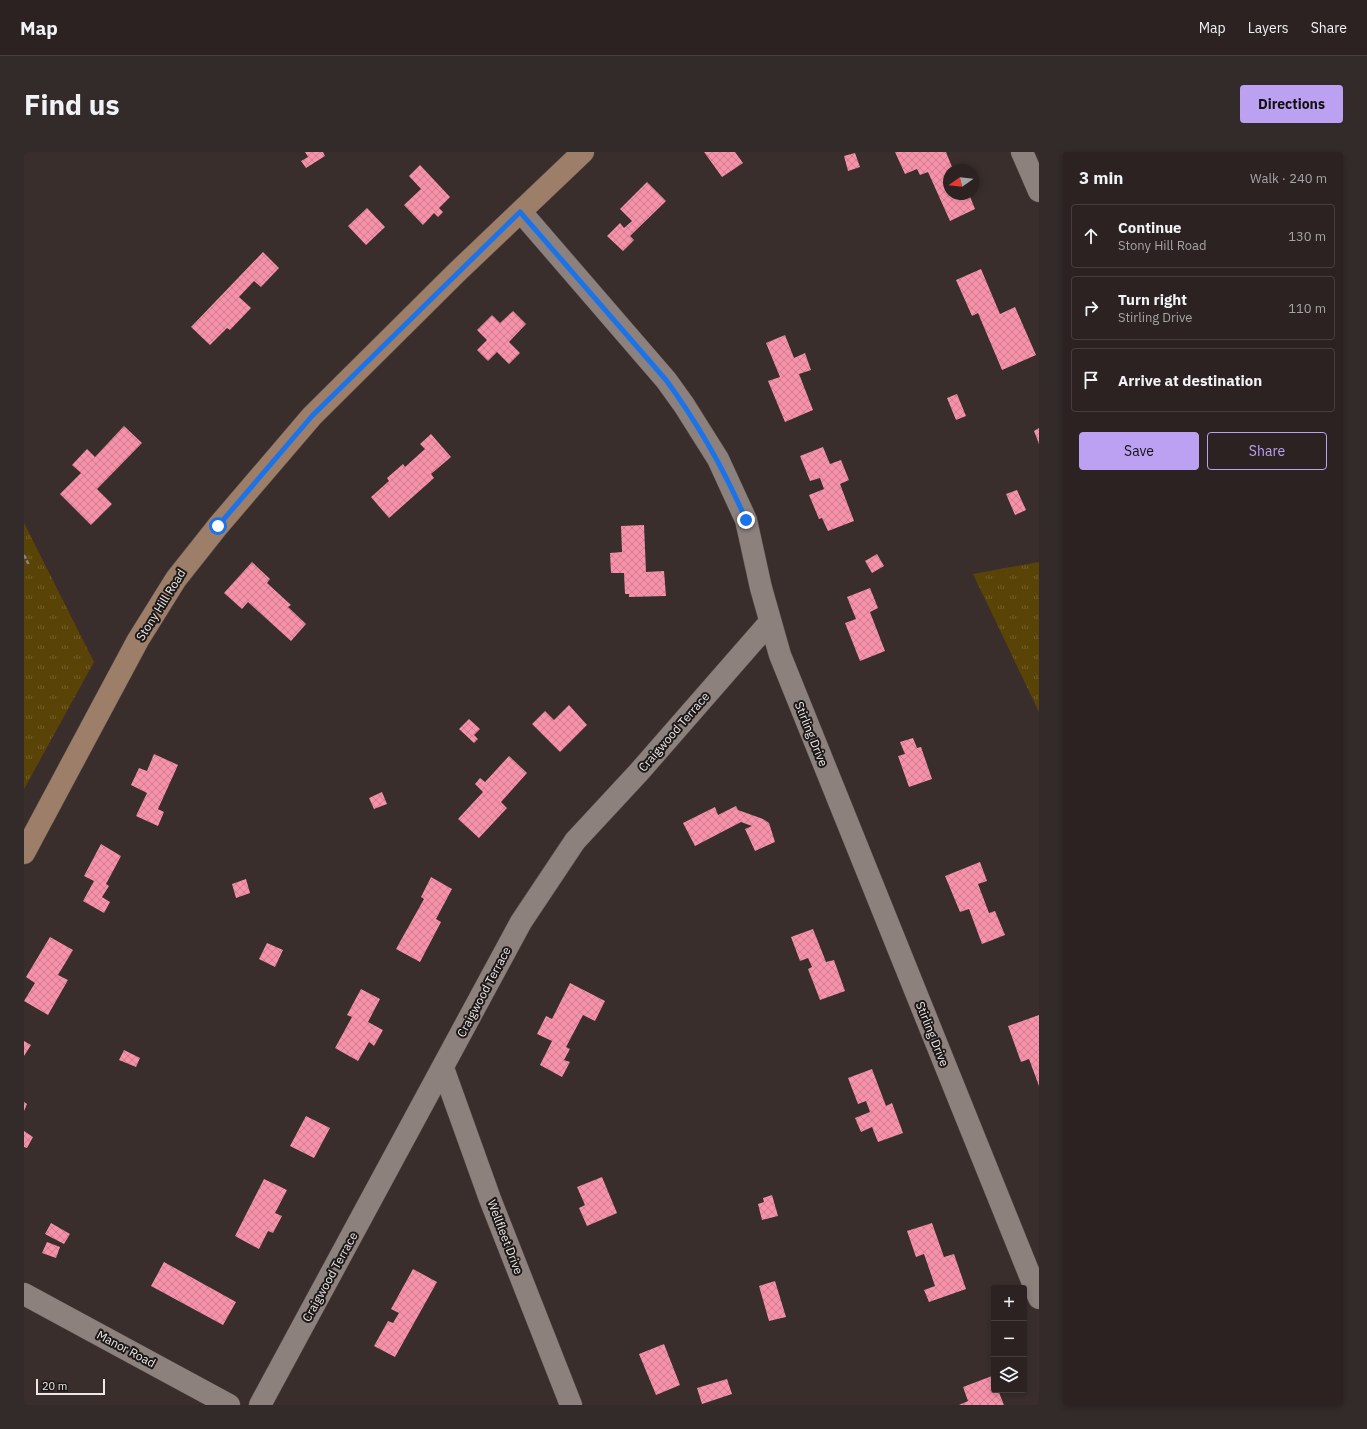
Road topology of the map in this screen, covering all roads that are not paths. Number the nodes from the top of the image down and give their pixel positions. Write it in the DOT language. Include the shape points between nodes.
graph roads {
  1 [pos="583,152"];
  2 [pos="1022,152"];
  3 [pos="1039,191"];
  4 [pos="520,212"];
  5 [pos="770,622"];
  6 [pos="24,853"];
  7 [pos="443,1068"];
  8 [pos="24,1294"];
  9 [pos="1039,1298"];
  10 [pos="229,1405"];
  11 [pos="260,1405"];
  12 [pos="571,1405"];
  1 -- 4 [label="main road, Stony Hill Road"];
  2 -- 3 [label="street"];
  4 -- 5 [label="street, Stirling Drive" via="666,380 707,439 746,520"];
  4 -- 6 [label="main road, Stony Hill Road" via="312,416 176,579 138,640"];
  5 -- 7 [label="street, Craigwood Terrace" via="575,841 521,922"];
  5 -- 9 [label="street, Stirling Drive" via="810,731"];
  7 -- 11 [label="street, Craigwood Terrace"];
  7 -- 12 [label="street, Wellfleet Drive" via="490,1199"];
  8 -- 10 [label="street, Manor Road"];
}
